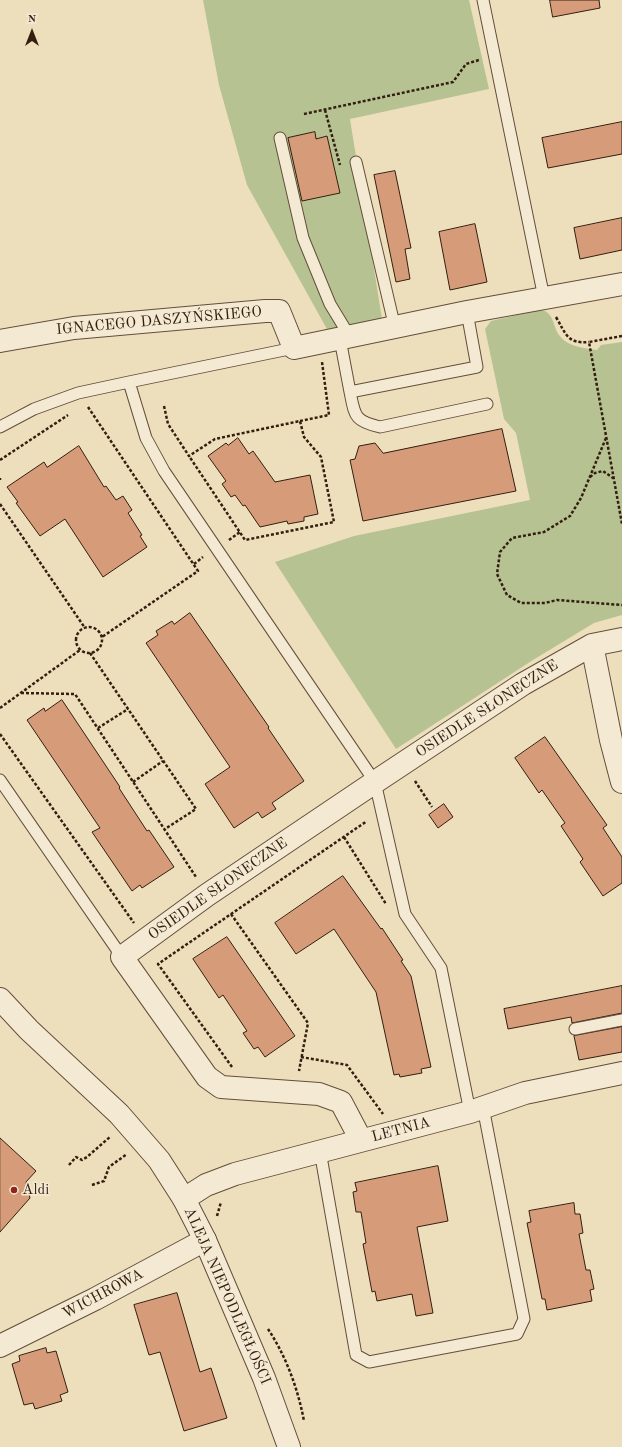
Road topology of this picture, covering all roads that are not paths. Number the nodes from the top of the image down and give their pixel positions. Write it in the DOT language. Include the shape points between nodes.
graph roads {
  1 [pos="483,0"];
  2 [pos="280,138"];
  3 [pos="356,162"];
  4 [pos="622,284"];
  5 [pos="544,298"];
  6 [pos="467,312"];
  7 [pos="395,328"];
  8 [pos="336,340"];
  9 [pos="0,341"];
  10 [pos="294,348"];
  11 [pos="129,382"];
  12 [pos="350,392"];
  13 [pos="487,404"];
  14 [pos="0,427"];
  15 [pos="622,639"];
  16 [pos="592,645"];
  17 [pos="0,780"];
  18 [pos="622,782"];
  19 [pos="377,791"];
  20 [pos="122,957"];
  21 [pos="0,999"];
  22 [pos="622,1020"];
  23 [pos="575,1029"];
  24 [pos="622,1073"];
  25 [pos="476,1109"];
  26 [pos="361,1140"];
  27 [pos="320,1151"];
  28 [pos="184,1199"];
  29 [pos="205,1240"];
  30 [pos="0,1346"];
  31 [pos="289,1447"];
  1 -- 5 [label="lane"];
  2 -- 8 [label="lane" via="303,238 330,304"];
  3 -- 7 [label="lane"];
  4 -- 5 [label="street"];
  5 -- 6 [label="street"];
  6 -- 7 [label="street"];
  6 -- 12 [label="lane" via="477,367"];
  7 -- 8 [label="street"];
  8 -- 10 [label="street"];
  8 -- 12 [label="lane"];
  9 -- 10 [label="street, IGNACEGO DASZYŃSKIEGO" via="74,328 265,311 279,312"];
  10 -- 11 [label="lane"];
  11 -- 14 [label="lane" via="71,396 34,409"];
  11 -- 19 [label="lane" via="146,438 164,471"];
  12 -- 13 [label="lane" via="354,413 363,423 380,426"];
  15 -- 16 [label="street, OSIEDLE SŁONECZNE"];
  16 -- 18 [label="street"];
  16 -- 19 [label="street, OSIEDLE SŁONECZNE" via="523,684"];
  17 -- 20 [label="lane"];
  19 -- 20 [label="street, OSIEDLE SŁONECZNE" via="207,895"];
  19 -- 25 [label="lane" via="405,914 440,968"];
  20 -- 26 [label="street" via="207,1078 221,1087 313,1093 341,1102"];
  21 -- 28 [label="street, ALEJA NIEPODLEGŁOŚCI" via="29,1030 130,1125 159,1160"];
  22 -- 23 [label="lane"];
  24 -- 25 [label="street, LETNIA" via="525,1093"];
  25 -- 26 [label="street, LETNIA"];
  25 -- 27 [label="lane" via="524,1319 516,1334 369,1362 356,1355"];
  26 -- 27 [label="street, LETNIA"];
  27 -- 28 [label="street, LETNIA" via="235,1174 206,1185"];
  28 -- 29 [label="street, ALEJA NIEPODLEGŁOŚCI"];
  29 -- 30 [label="street, WICHROWA"];
  29 -- 31 [label="street, ALEJA NIEPODLEGŁOŚCI" via="264,1378"];
}
